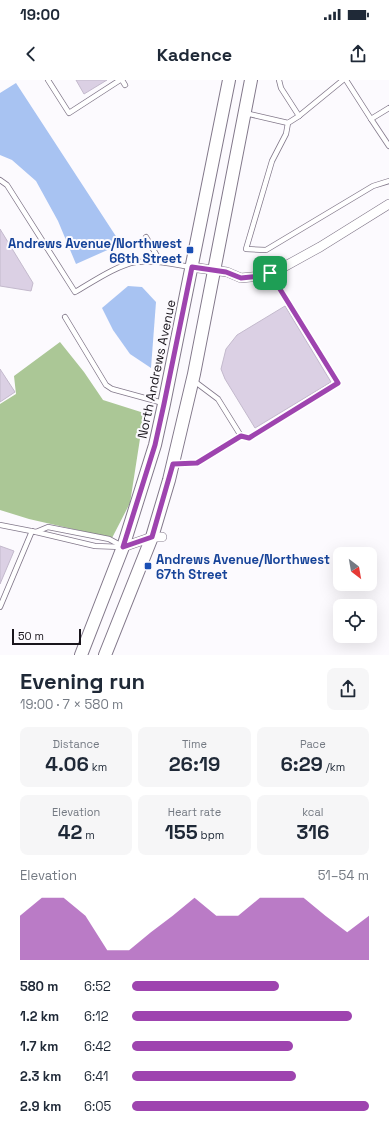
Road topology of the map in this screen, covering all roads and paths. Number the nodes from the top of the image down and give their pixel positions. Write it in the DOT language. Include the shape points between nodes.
graph roads {
  1 [pos="48,80"];
  2 [pos="121,80"];
  3 [pos="229,80"];
  4 [pos="251,80"];
  5 [pos="279,80"];
  6 [pos="343,80"];
  7 [pos="346,80"];
  8 [pos="125,85"];
  9 [pos="389,108"];
  10 [pos="245,113"];
  11 [pos="299,116"];
  12 [pos="371,119"];
  13 [pos="288,123"];
  14 [pos="389,146"];
  15 [pos="0,180"];
  16 [pos="389,181"];
  17 [pos="389,204"];
  18 [pos="146,237"];
  19 [pos="160,261"];
  20 [pos="192,267"];
  21 [pos="214,270"];
  22 [pos="270,273"];
  23 [pos="65,317"];
  24 [pos="192,380"];
  25 [pos="164,404"];
  26 [pos="241,436"];
  27 [pos="173,464"];
  28 [pos="0,525"];
  29 [pos="34,532"];
  30 [pos="157,537"];
  31 [pos="123,547"];
  32 [pos="0,607"];
  33 [pos="81,655"];
  34 [pos="105,655"];
  1 -- 2 [label="lane" via="69,114"];
  2 -- 8 [label="lane"];
  3 -- 20 [label="main road, North Andrews Avenue"];
  4 -- 10 [label="main road"];
  5 -- 11 [label="lane" via="281,88"];
  6 -- 11 [label="lane"];
  7 -- 12 [label="lane"];
  9 -- 12 [label="lane"];
  10 -- 13 [label="lane"];
  10 -- 21 [label="main road"];
  11 -- 13 [label="lane"];
  12 -- 14 [label="lane"];
  13 -- 16 [label="lane" via="286,134 272,161 246,249 266,250 373,186"];
  15 -- 19 [label="lane" via="7,185 75,292 118,268 135,262"];
  17 -- 22 [label="street" via="320,247"];
  18 -- 19 [label="lane"];
  19 -- 20 [label="lane"];
  20 -- 21 [label="street"];
  20 -- 25 [label="main road, North Andrews Avenue"];
  21 -- 22 [label="street" via="241,278"];
  21 -- 24 [label="main road"];
  22 -- 26 [label="lane" via="338,383 249,438"];
  23 -- 25 [label="lane" via="106,385"];
  24 -- 26 [label="lane" via="218,399"];
  24 -- 27 [label="main road"];
  25 -- 31 [label="main road, North Andrews Avenue" via="155,445"];
  26 -- 27 [label="lane" via="197,463"];
  27 -- 30 [label="main road"];
  28 -- 29 [label="lane"];
  29 -- 31 [label="lane" via="94,546"];
  29 -- 31 [label="lane" via="48,526 109,539"];
  29 -- 32 [label="lane"];
  30 -- 31 [label="street"];
  30 -- 34 [label="main road"];
  31 -- 33 [label="main road, North Andrews Avenue"];
}
